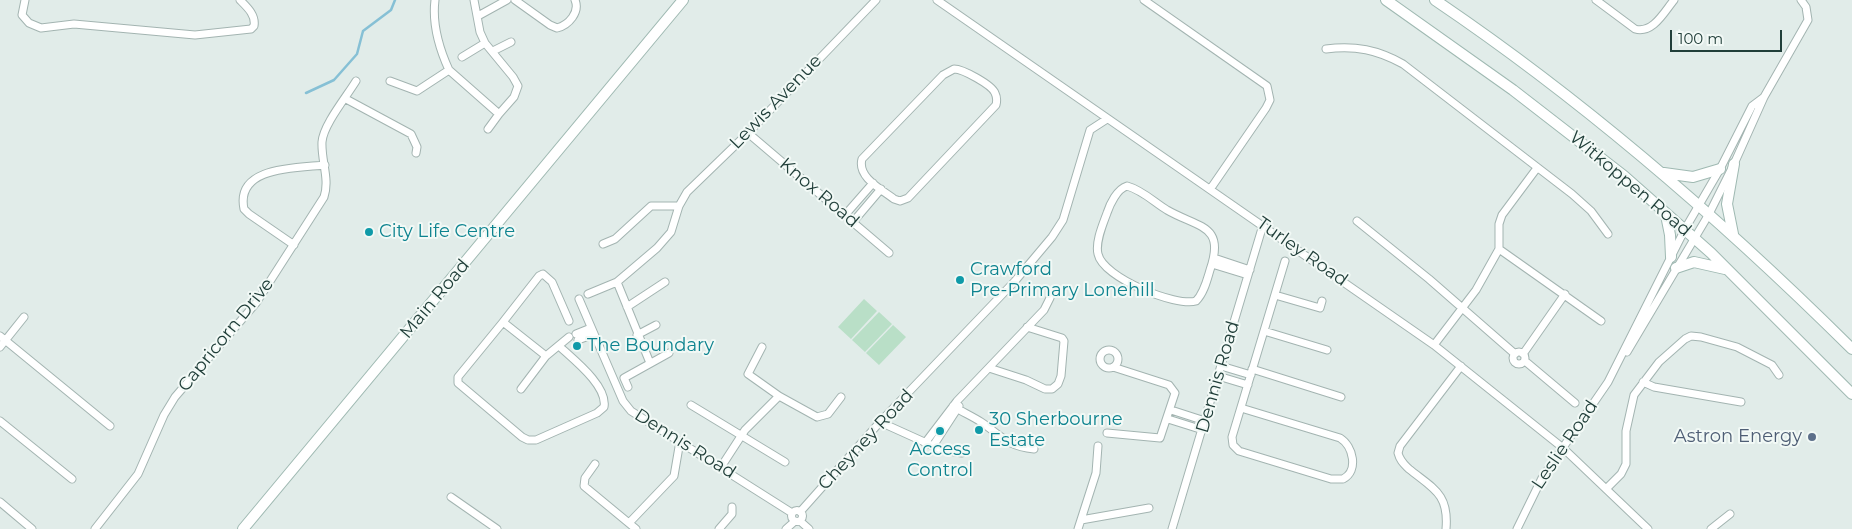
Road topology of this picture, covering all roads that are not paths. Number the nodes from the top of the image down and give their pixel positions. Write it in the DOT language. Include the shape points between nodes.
graph roads {
  1 [pos="25,0"];
  2 [pos="240,0"];
  3 [pos="435,0"];
  4 [pos="474,0"];
  5 [pos="507,0"];
  6 [pos="515,0"];
  7 [pos="575,0"];
  8 [pos="683,0"];
  9 [pos="876,0"];
  10 [pos="937,0"];
  11 [pos="1144,0"];
  12 [pos="1386,0"];
  13 [pos="1435,0"];
  14 [pos="1596,0"];
  15 [pos="1674,0"];
  16 [pos="1801,0"];
  17 [pos="478,16"];
  18 [pos="510,42"];
  19 [pos="485,43"];
  20 [pos="1326,49"];
  21 [pos="493,51"];
  22 [pos="462,57"];
  23 [pos="449,70"];
  24 [pos="356,81"];
  25 [pos="390,81"];
  26 [pos="1764,97"];
  27 [pos="346,99"];
  28 [pos="499,114"];
  29 [pos="1107,119"];
  30 [pos="488,129"];
  31 [pos="748,133"];
  32 [pos="416,153"];
  33 [pos="1734,164"];
  34 [pos="325,165"];
  35 [pos="1537,168"];
  36 [pos="1720,169"];
  37 [pos="1663,172"];
  38 [pos="873,182"];
  39 [pos="1211,188"];
  40 [pos="881,189"];
  41 [pos="679,206"];
  42 [pos="1698,206"];
  43 [pos="1708,214"];
  44 [pos="845,215"];
  45 [pos="1666,215"];
  46 [pos="1357,221"];
  47 [pos="853,222"];
  48 [pos="1263,225"];
  49 [pos="1685,229"];
  50 [pos="1608,234"];
  51 [pos="1733,234"];
  52 [pos="1695,238"];
  53 [pos="603,244"];
  54 [pos="294,245"];
  55 [pos="1499,249"];
  56 [pos="889,253"];
  57 [pos="1671,257"];
  58 [pos="1213,261"];
  59 [pos="1285,261"];
  60 [pos="1676,268"];
  61 [pos="1728,270"];
  62 [pos="1249,273"];
  63 [pos="617,282"];
  64 [pos="665,282"];
  65 [pos="588,294"];
  66 [pos="1565,294"];
  67 [pos="1275,295"];
  68 [pos="1050,298"];
  69 [pos="579,299"];
  70 [pos="1322,301"];
  71 [pos="627,307"];
  72 [pos="1463,309"];
  73 [pos="24,317"];
  74 [pos="569,320"];
  75 [pos="1601,321"];
  76 [pos="502,322"];
  77 [pos="656,325"];
  78 [pos="1027,327"];
  79 [pos="592,331"];
  80 [pos="1264,331"];
  81 [pos="638,335"];
  82 [pos="3,339"];
  83 [pos="570,340"];
  84 [pos="1434,345"];
  85 [pos="0,347"];
  86 [pos="762,347"];
  87 [pos="1852,349"];
  88 [pos="1327,350"];
  89 [pos="669,353"];
  90 [pos="546,356"];
  91 [pos="1521,356"];
  92 [pos="650,363"];
  93 [pos="1617,364"];
  94 [pos="1221,366"];
  95 [pos="1462,366"];
  96 [pos="989,368"];
  97 [pos="1113,368"];
  98 [pos="1252,372"];
  99 [pos="1779,375"];
  100 [pos="1218,376"];
  101 [pos="1643,382"];
  102 [pos="1248,385"];
  103 [pos="628,387"];
  104 [pos="521,389"];
  105 [pos="1852,394"];
  106 [pos="779,396"];
  107 [pos="841,396"];
  108 [pos="1341,397"];
  109 [pos="1741,402"];
  110 [pos="1575,403"];
  111 [pos="691,406"];
  112 [pos="957,406"];
  113 [pos="1241,408"];
  114 [pos="1170,410"];
  115 [pos="1168,419"];
  116 [pos="0,421"];
  117 [pos="880,422"];
  118 [pos="1205,422"];
  119 [pos="110,426"];
  120 [pos="1202,430"];
  121 [pos="1107,434"];
  122 [pos="741,436"];
  123 [pos="680,442"];
  124 [pos="925,443"];
  125 [pos="933,446"];
  126 [pos="1098,446"];
  127 [pos="1562,448"];
  128 [pos="1034,449"];
  129 [pos="962,453"];
  130 [pos="785,462"];
  131 [pos="595,464"];
  132 [pos="721,467"];
  133 [pos="72,479"];
  134 [pos="1606,489"];
  135 [pos="451,497"];
  136 [pos="0,502"];
  137 [pos="732,507"];
  138 [pos="1149,508"];
  139 [pos="1730,514"];
  140 [pos="796,518"];
  141 [pos="1081,520"];
  142 [pos="629,523"];
  143 [pos="32,529"];
  144 [pos="95,529"];
  145 [pos="244,529"];
  146 [pos="496,529"];
  147 [pos="636,529"];
  148 [pos="719,529"];
  149 [pos="786,529"];
  150 [pos="809,529"];
  151 [pos="1078,529"];
  152 [pos="1172,529"];
  153 [pos="1446,529"];
  154 [pos="1517,529"];
  155 [pos="1648,529"];
  156 [pos="1711,529"];
  1 -- 2 [label="street" via="22,15 29,23 41,28 74,24 204,35 254,26 256,22"];
  3 -- 23 [label="street" via="438,39"];
  4 -- 17 [label="street"];
  5 -- 17 [label="street"];
  6 -- 7 [label="street" via="558,28 575,14"];
  8 -- 145 [label="main road, Main Road"];
  9 -- 31 [label="street, Lewis Avenue"];
  10 -- 29 [label="street, Turley Road"];
  11 -- 39 [label="street" via="1267,86 1270,100 1266,108"];
  12 -- 45 [label="main road, Witkoppen Road" via="1450,43 1571,134"];
  13 -- 37 [label="main road, Witkoppen Road" via="1549,81"];
  14 -- 15 [label="street" via="1635,29 1643,30 1653,26"];
  16 -- 26 [label="street" via="1808,20"];
  17 -- 19 [label="street"];
  18 -- 21 [label="street"];
  19 -- 21 [label="street"];
  19 -- 22 [label="street"];
  20 -- 35 [label="street" via="1360,48 1403,64"];
  21 -- 28 [label="street" via="518,86 514,97"];
  23 -- 25 [label="street" via="417,92"];
  23 -- 28 [label="street"];
  24 -- 27 [label="street, Capricorn Drive"];
  26 -- 33 [label="street, Leslie Road"];
  26 -- 36 [label="street, Leslie Road" via="1752,106"];
  27 -- 32 [label="street" via="411,134"];
  27 -- 34 [label="street, Capricorn Drive" via="324,133"];
  28 -- 30 [label="street"];
  29 -- 39 [label="street, Turley Road"];
  29 -- 117 [label="street, Cheyney Road" via="1090,130 1063,220 1052,237 1015,281"];
  31 -- 41 [label="street, Lewis Avenue" via="687,192"];
  31 -- 44 [label="street, Knox Road"];
  33 -- 43 [label="street, Leslie Road"];
  33 -- 51 [label="main road" via="1726,204"];
  34 -- 54 [label="street, Capricorn Drive" via="327,187 324,197"];
  34 -- 54 [label="street" via="262,174 255,177 243,196 244,209 249,214"];
  35 -- 50 [label="street" via="1581,202"];
  35 -- 55 [label="street" via="1502,215"];
  36 -- 37 [label="main road" via="1693,177"];
  36 -- 42 [label="street, Leslie Road"];
  37 -- 42 [label="main road, Witkoppen Road"];
  38 -- 40 [label="street"];
  38 -- 40 [label="street" via="862,172 864,156 946,72 963,70 993,90 997,98 994,108 908,198 897,200"];
  38 -- 44 [label="street"];
  39 -- 48 [label="street, Turley Road"];
  40 -- 47 [label="street"];
  41 -- 53 [label="street" via="651,206 615,239"];
  41 -- 63 [label="street, Lewis Avenue" via="676,223 666,239"];
  42 -- 43 [label="main road, Witkoppen Road"];
  42 -- 49 [label="street, Leslie Road"];
  43 -- 51 [label="main road, Witkoppen Road"];
  43 -- 52 [label="street, Leslie Road"];
  44 -- 47 [label="street, Knox Road"];
  45 -- 49 [label="main road, Witkoppen Road"];
  45 -- 57 [label="main road"];
  46 -- 72 [label="street"];
  47 -- 56 [label="street, Knox Road"];
  48 -- 62 [label="street, Dennis Road"];
  48 -- 84 [label="street, Turley Road"];
  49 -- 52 [label="main road, Witkoppen Road"];
  49 -- 57 [label="street, Leslie Road"];
  51 -- 87 [label="main road, Witkoppen Road"];
  52 -- 60 [label="street, Leslie Road"];
  52 -- 61 [label="main road, Witkoppen Road"];
  54 -- 144 [label="street, Capricorn Drive" via="256,303 175,397 164,414 138,474"];
  55 -- 66 [label="street"];
  55 -- 72 [label="street"];
  57 -- 93 [label="street, Leslie Road"];
  58 -- 58 [label="street" via="1200,298 1196,301 1186,303 1124,282 1103,263 1097,248 1108,210 1117,194 1127,186 1209,231 1216,242"];
  58 -- 62 [label="street"];
  59 -- 67 [label="street"];
  60 -- 61 [label="main road" via="1694,262"];
  60 -- 93 [label="street, Leslie Road" via="1636,338"];
  61 -- 105 [label="main road, Witkoppen Road"];
  62 -- 94 [label="street, Dennis Road"];
  63 -- 65 [label="street, Lewis Avenue"];
  63 -- 71 [label="street"];
  64 -- 71 [label="street"];
  66 -- 75 [label="street"];
  66 -- 91 [label="street"];
  67 -- 70 [label="street" via="1320,308"];
  67 -- 80 [label="street"];
  68 -- 78 [label="street" via="1044,310"];
  69 -- 79 [label="street, Dennis Road"];
  71 -- 81 [label="street"];
  72 -- 84 [label="street"];
  72 -- 91 [label="street"];
  73 -- 82 [label="street"];
  74 -- 76 [label="street" via="552,282 543,274"];
  76 -- 83 [label="street" via="458,381 528,440 539,439 604,407 603,397"];
  76 -- 90 [label="street"];
  77 -- 81 [label="street"];
  78 -- 96 [label="street"];
  78 -- 96 [label="street" via="1064,341 1061,376 1056,387 1044,389"];
  79 -- 83 [label="street"];
  79 -- 123 [label="street, Dennis Road" via="627,407"];
  80 -- 88 [label="street"];
  80 -- 98 [label="street"];
  81 -- 92 [label="street"];
  82 -- 85 [label="street"];
  82 -- 119 [label="street"];
  83 -- 90 [label="street"];
  84 -- 95 [label="street, Turley Road"];
  86 -- 106 [label="street" via="748,374"];
  89 -- 92 [label="street"];
  90 -- 104 [label="street"];
  91 -- 110 [label="street"];
  92 -- 103 [label="street" via="624,378"];
  93 -- 127 [label="street, Leslie Road"];
  94 -- 98 [label="street"];
  94 -- 100 [label="street, Dennis Road"];
  95 -- 127 [label="street, Turley Road"];
  95 -- 153 [label="street" via="1400,446 1398,453 1403,463 1443,498"];
  96 -- 112 [label="street"];
  97 -- 114 [label="street" via="1169,385 1175,393"];
  98 -- 102 [label="street"];
  98 -- 108 [label="street"];
  99 -- 101 [label="street" via="1772,365 1737,347 1691,336 1659,362"];
  100 -- 102 [label="street"];
  100 -- 118 [label="street, Dennis Road"];
  101 -- 109 [label="street" via="1654,387"];
  101 -- 134 [label="street" via="1634,395 1626,431 1624,469"];
  102 -- 113 [label="street"];
  106 -- 107 [label="street" via="817,417 828,414"];
  106 -- 122 [label="street"];
  111 -- 122 [label="street"];
  112 -- 124 [label="street"];
  112 -- 125 [label="street"];
  112 -- 128 [label="street" via="1004,441"];
  113 -- 113 [label="street" via="1232,437 1236,450 1331,479 1344,479 1351,473 1350,450 1340,438"];
  114 -- 115 [label="street"];
  114 -- 118 [label="street"];
  115 -- 120 [label="street"];
  115 -- 121 [label="street" via="1162,435 1156,440"];
  116 -- 133 [label="street"];
  117 -- 124 [label="street"];
  117 -- 140 [label="street, Cheyney Road" via="800,512 796,511"];
  118 -- 120 [label="street, Dennis Road"];
  120 -- 152 [label="street, Dennis Road"];
  122 -- 130 [label="street"];
  122 -- 132 [label="street"];
  123 -- 132 [label="street, Dennis Road"];
  123 -- 142 [label="street" via="674,476"];
  124 -- 125 [label="street"];
  125 -- 129 [label="street"];
  126 -- 141 [label="street" via="1096,472"];
  127 -- 134 [label="street, Turley Road"];
  127 -- 154 [label="street, Leslie Road" via="1531,496"];
  131 -- 142 [label="street" via="585,478 584,486"];
  132 -- 140 [label="street, Dennis Road"];
  134 -- 155 [label="street, Turley Road"];
  135 -- 146 [label="street"];
  136 -- 143 [label="street"];
  137 -- 148 [label="street" via="732,514"];
  138 -- 141 [label="street"];
  139 -- 156 [label="street"];
  140 -- 149 [label="street"];
  140 -- 150 [label="street, Dennis Road"];
  141 -- 151 [label="street"];
  142 -- 147 [label="street"];
}
